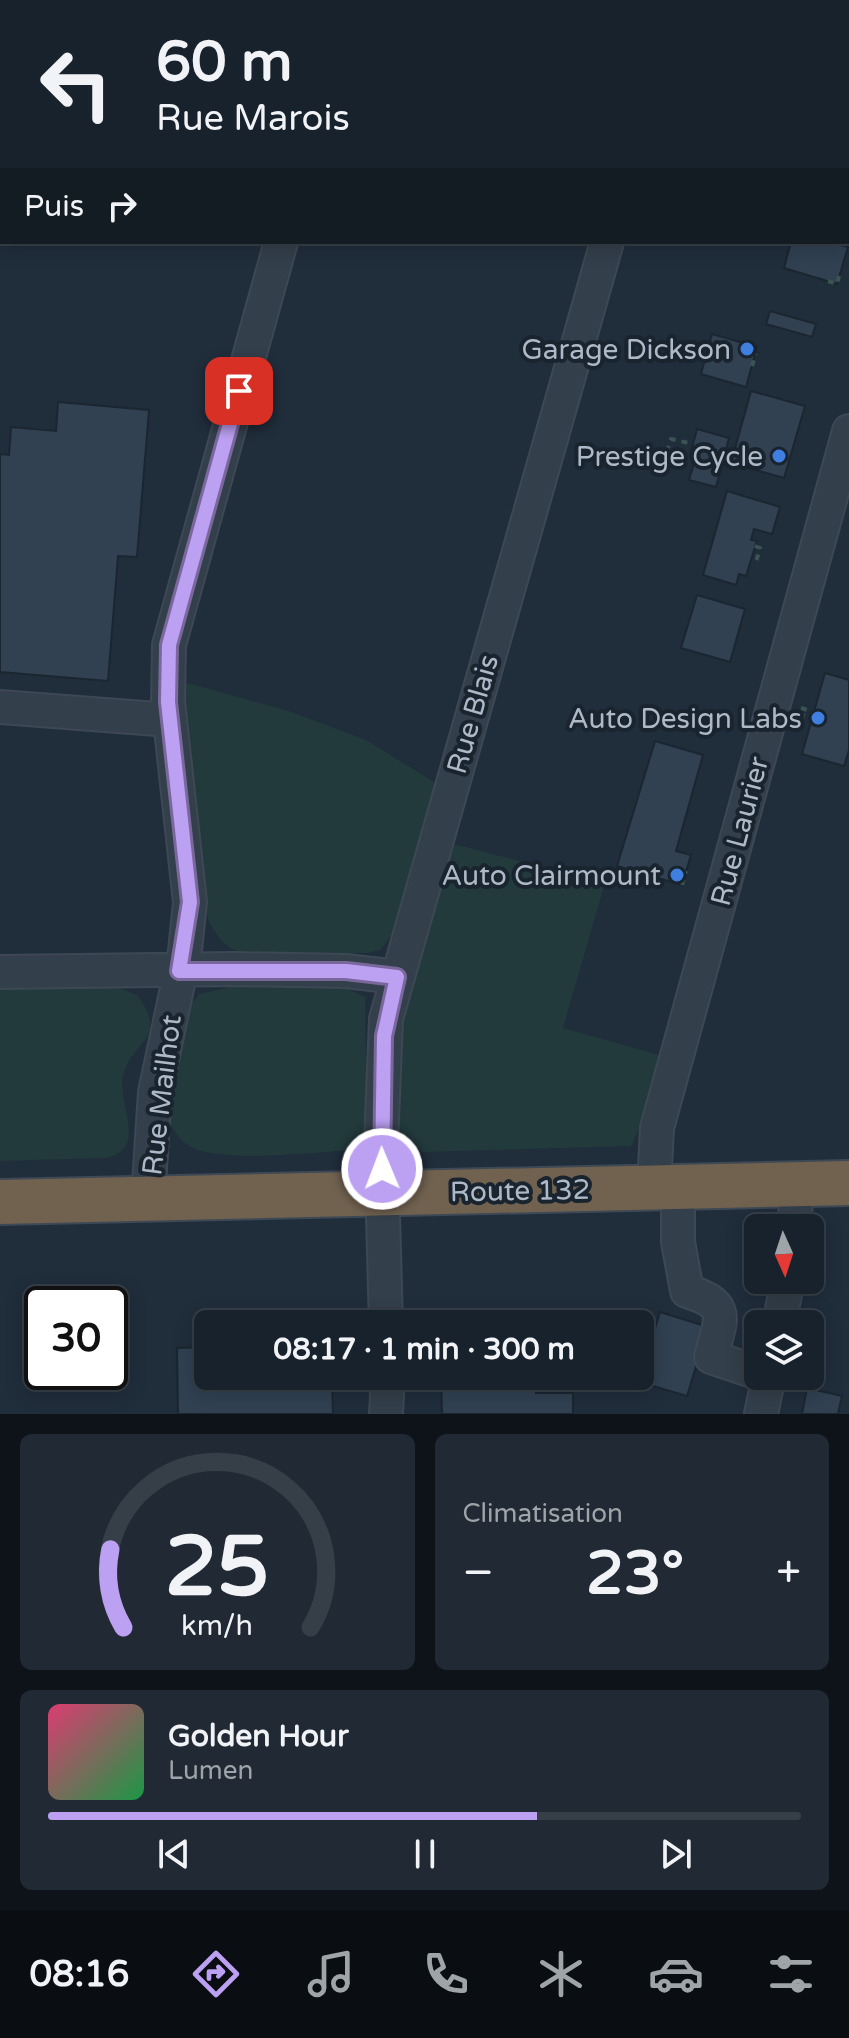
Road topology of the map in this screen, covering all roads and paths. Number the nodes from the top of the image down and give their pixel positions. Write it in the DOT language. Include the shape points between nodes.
graph roads {
  1 [pos="280,244"];
  2 [pos="606,244"];
  3 [pos="839,276"];
  4 [pos="828,281"];
  5 [pos="756,354"];
  6 [pos="752,366"];
  7 [pos="849,431"];
  8 [pos="693,444"];
  9 [pos="663,463"];
  10 [pos="755,546"];
  11 [pos="756,562"];
  12 [pos="0,707"];
  13 [pos="170,720"];
  14 [pos="686,871"];
  15 [pos="682,885"];
  16 [pos="179,971"];
  17 [pos="0,972"];
  18 [pos="397,977"];
  19 [pos="849,1183"];
  20 [pos="796,1184"];
  21 [pos="666,1187"];
  22 [pos="382,1193"];
  23 [pos="148,1199"];
  24 [pos="0,1202"];
  25 [pos="795,1214"];
  26 [pos="386,1310"];
  27 [pos="744,1368"];
  28 [pos="387,1390"];
  29 [pos="766,1390"];
  30 [pos="386,1414"];
  31 [pos="761,1414"];
  1 -- 13 [label="street, Rue Mailhot" via="171,627"];
  2 -- 18 [label="street, Rue Blais"];
  3 -- 4 [label="path" via="837,284"];
  5 -- 6 [label="path"];
  7 -- 21 [label="street, Rue Laurier" via="657,1128"];
  8 -- 9 [label="path" via="671,439"];
  10 -- 11 [label="path" via="760,548"];
  12 -- 13 [label="street"];
  13 -- 16 [label="street, Rue Mailhot" via="189,873 188,926"];
  14 -- 15 [label="path"];
  16 -- 17 [label="street"];
  16 -- 18 [label="street" via="346,971"];
  16 -- 23 [label="street, Rue Mailhot" via="155,1092"];
  18 -- 22 [label="street, Rue Blais" via="383,1045"];
  19 -- 20 [label="highway, Route 132"];
  20 -- 21 [label="highway, Route 132"];
  20 -- 25 [label="street"];
  21 -- 22 [label="highway, Route 132"];
  21 -- 27 [label="street, Rue Laurier" via="687,1291 712,1299 718,1307 711,1357"];
  22 -- 23 [label="highway, Route 132"];
  22 -- 26 [label="street, Rue Blais"];
  23 -- 24 [label="highway, Route 132"];
  28 -- 30 [label="street"];
  29 -- 31 [label="street"];
}
